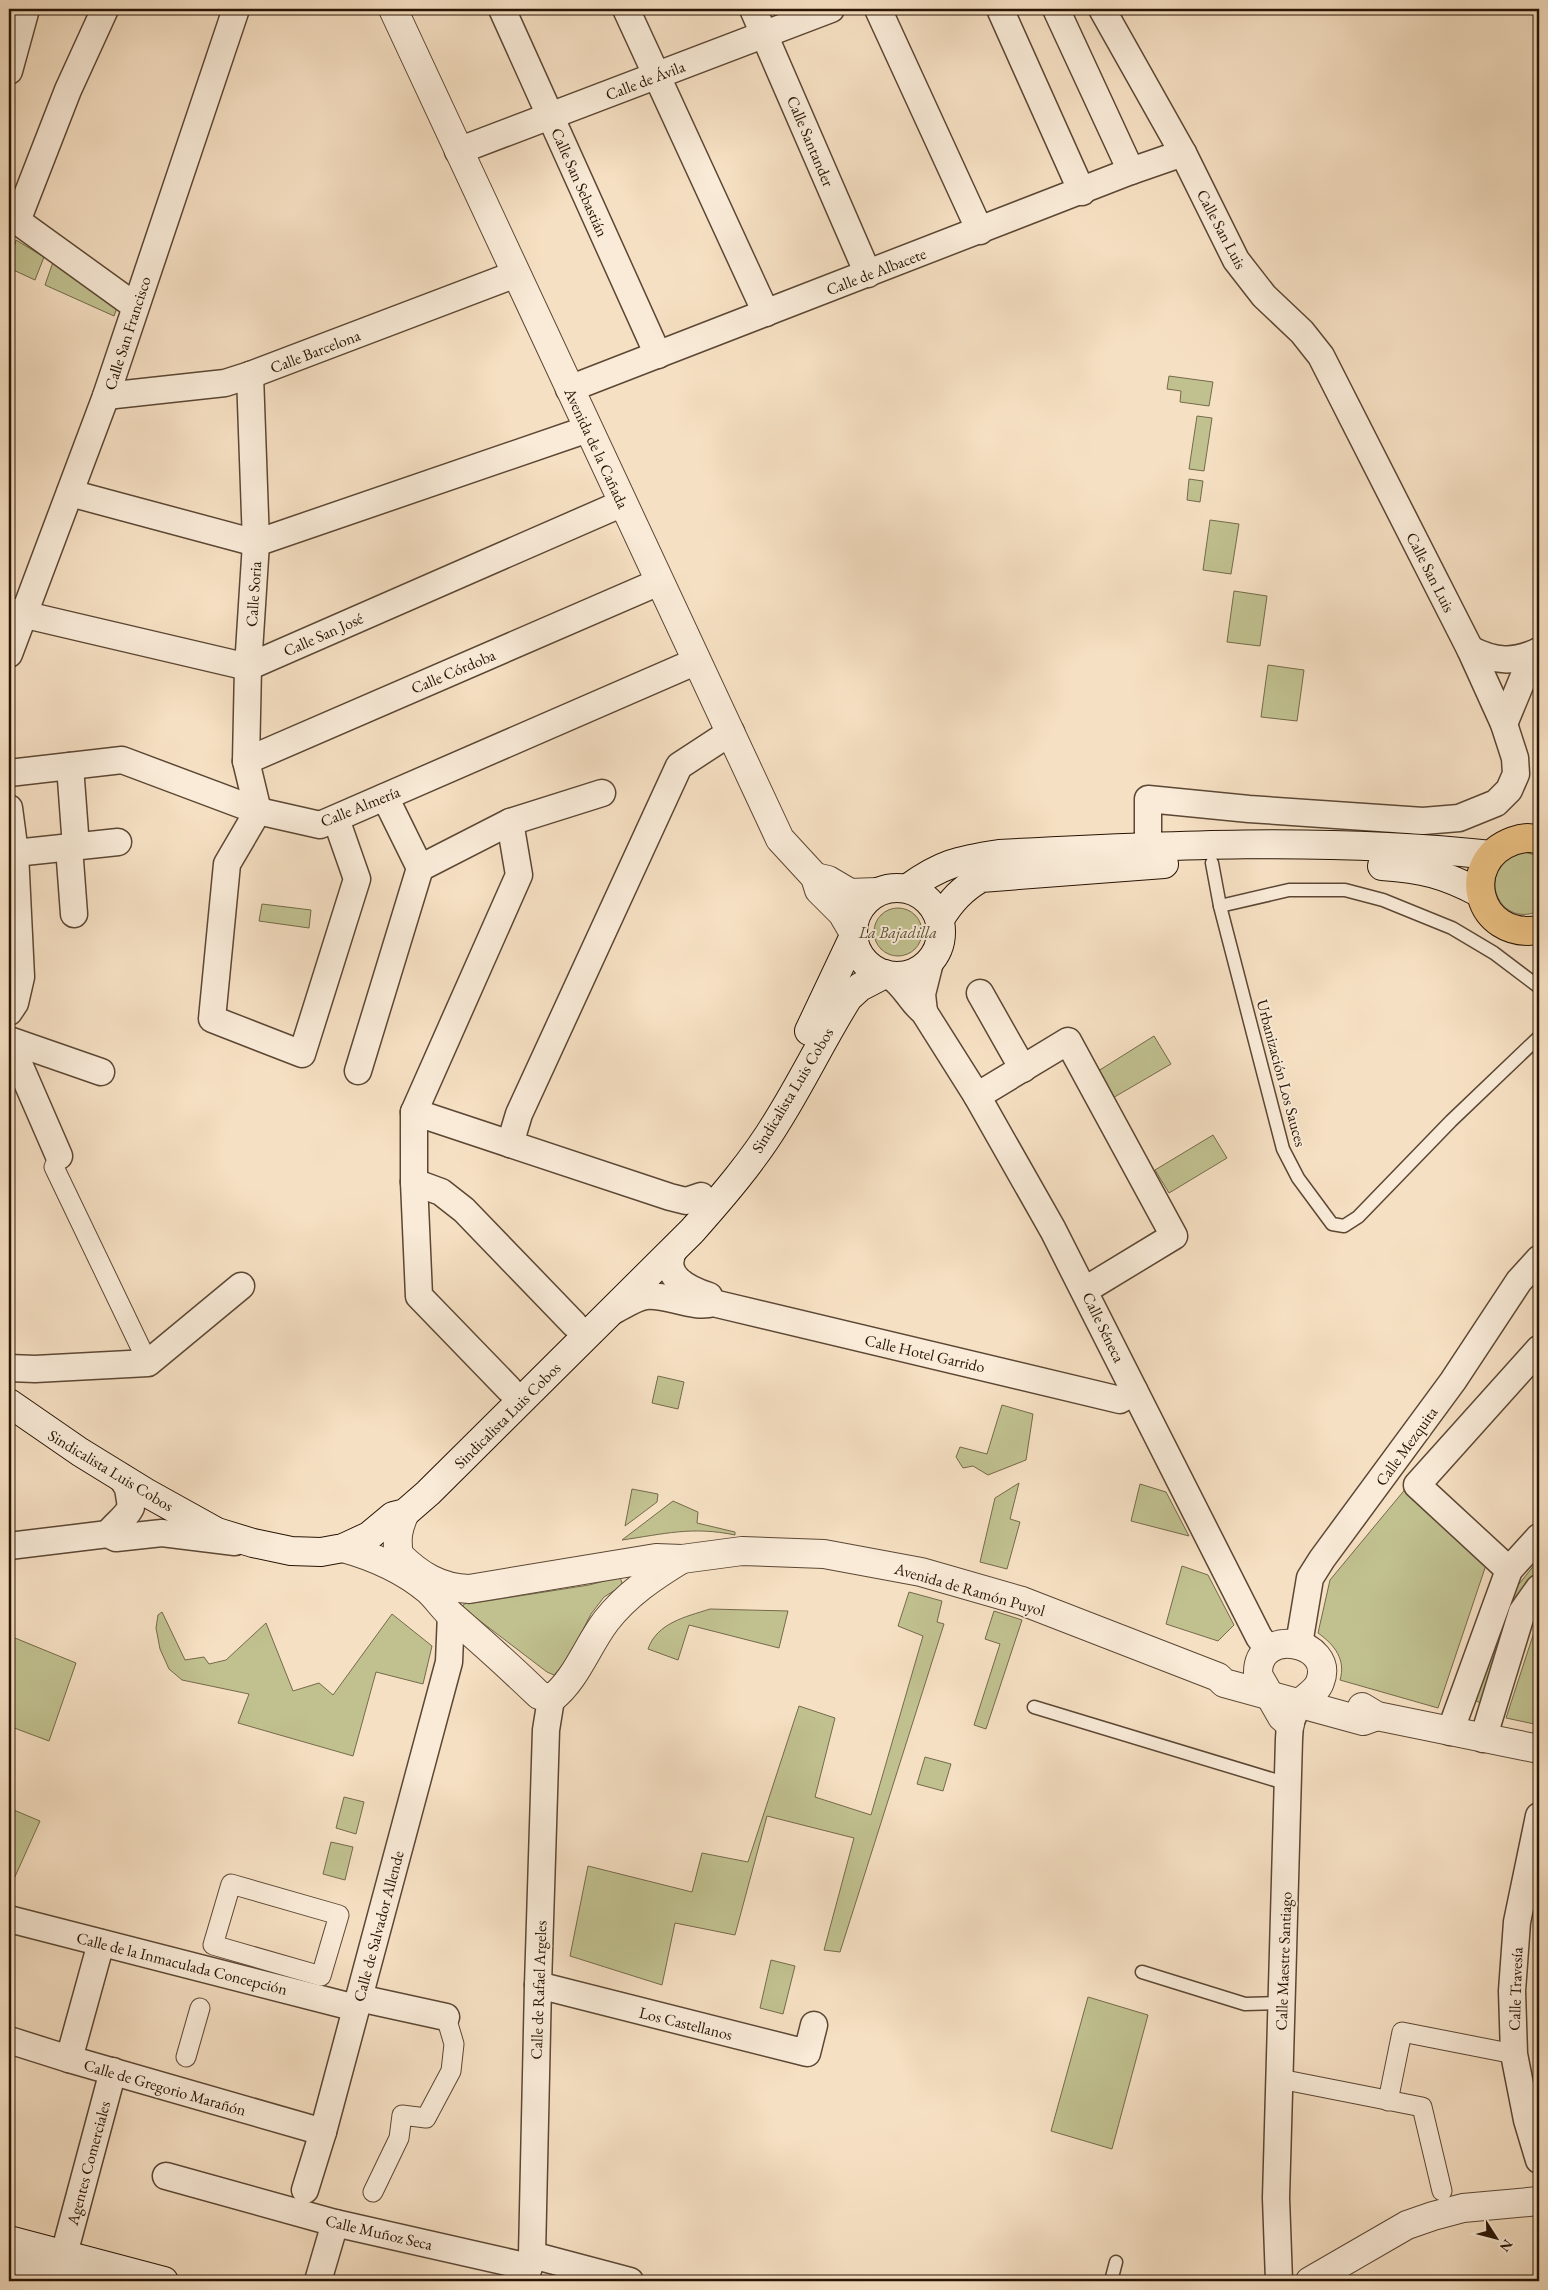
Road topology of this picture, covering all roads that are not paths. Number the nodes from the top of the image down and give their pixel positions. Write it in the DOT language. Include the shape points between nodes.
graph roads {
  1 [pos="26,9"];
  2 [pos="105,9"];
  3 [pos="394,9"];
  4 [pos="502,9"];
  5 [pos="626,9"];
  6 [pos="753,9"];
  7 [pos="831,9"];
  8 [pos="878,9"];
  9 [pos="1000,9"];
  10 [pos="1056,9"];
  11 [pos="1102,9"];
  12 [pos="231,11"];
  13 [pos="765,34"];
  14 [pos="9,71"];
  15 [pos="657,76"];
  16 [pos="551,116"];
  17 [pos="458,151"];
  18 [pos="1182,153"];
  19 [pos="1131,171"];
  20 [pos="1082,192"];
  21 [pos="13,218"];
  22 [pos="980,231"];
  23 [pos="516,274"];
  24 [pos="868,274"];
  25 [pos="135,306"];
  26 [pos="766,314"];
  27 [pos="658,355"];
  28 [pos="250,375"];
  29 [pos="569,389"];
  30 [pos="106,396"];
  31 [pos="588,429"];
  32 [pos="70,493"];
  33 [pos="623,503"];
  34 [pos="256,543"];
  35 [pos="660,582"];
  36 [pos="16,614"];
  37 [pos="1470,649"];
  38 [pos="1539,651"];
  39 [pos="9,654"];
  40 [pos="697,661"];
  41 [pos="248,667"];
  42 [pos="1504,724"];
  43 [pos="731,732"];
  44 [pos="246,761"];
  45 [pos="70,766"];
  46 [pos="9,773"];
  47 [pos="602,793"];
  48 [pos="385,797"];
  49 [pos="9,808"];
  50 [pos="258,811"];
  51 [pos="336,819"];
  52 [pos="510,822"];
  53 [pos="1539,840"];
  54 [pos="118,842"];
  55 [pos="1148,846"];
  56 [pos="72,847"];
  57 [pos="15,853"];
  58 [pos="1491,855"];
  59 [pos="1212,863"];
  60 [pos="420,868"];
  61 [pos="815,877"];
  62 [pos="908,888"];
  63 [pos="877,892"];
  64 [pos="1480,893"];
  65 [pos="1220,906"];
  66 [pos="74,914"];
  67 [pos="940,920"];
  68 [pos="853,934"];
  69 [pos="1535,934"];
  70 [pos="930,962"];
  71 [pos="887,975"];
  72 [pos="1539,987"];
  73 [pos="980,993"];
  74 [pos="9,1012"];
  75 [pos="924,1012"];
  76 [pos="1539,1037"];
  77 [pos="9,1041"];
  78 [pos="1023,1068"];
  79 [pos="358,1071"];
  80 [pos="101,1072"];
  81 [pos="977,1096"];
  82 [pos="414,1112"];
  83 [pos="510,1144"];
  84 [pos="59,1156"];
  85 [pos="414,1182"];
  86 [pos="701,1196"];
  87 [pos="675,1248"];
  88 [pos="1539,1258"];
  89 [pos="241,1286"];
  90 [pos="1085,1290"];
  91 [pos="713,1303"];
  92 [pos="610,1312"];
  93 [pos="574,1324"];
  94 [pos="1539,1349"];
  95 [pos="148,1363"];
  96 [pos="9,1368"];
  97 [pos="9,1387"];
  98 [pos="509,1389"];
  99 [pos="1134,1390"];
  100 [pos="9,1403"];
  101 [pos="126,1489"];
  102 [pos="405,1513"];
  103 [pos="162,1533"];
  104 [pos="108,1534"];
  105 [pos="1539,1537"];
  106 [pos="253,1543"];
  107 [pos="9,1546"];
  108 [pos="343,1548"];
  109 [pos="682,1559"];
  110 [pos="612,1564"];
  111 [pos="1509,1570"];
  112 [pos="1539,1588"];
  113 [pos="469,1589"];
  114 [pos="627,1598"];
  115 [pos="450,1614"];
  116 [pos="483,1641"];
  117 [pos="1299,1644"];
  118 [pos="1269,1650"];
  119 [pos="449,1662"];
  120 [pos="1263,1685"];
  121 [pos="1306,1698"];
  122 [pos="551,1699"];
  123 [pos="1034,1707"];
  124 [pos="1450,1732"];
  125 [pos="1483,1739"];
  126 [pos="1539,1749"];
  127 [pos="1288,1784"];
  128 [pos="1539,1816"];
  129 [pos="339,1915"];
  130 [pos="9,1919"];
  131 [pos="100,1943"];
  132 [pos="1142,1972"];
  133 [pos="538,1985"];
  134 [pos="357,2003"];
  135 [pos="1282,2003"];
  136 [pos="200,2008"];
  137 [pos="446,2017"];
  138 [pos="814,2025"];
  139 [pos="9,2040"];
  140 [pos="1514,2054"];
  141 [pos="186,2056"];
  142 [pos="69,2059"];
  143 [pos="113,2072"];
  144 [pos="1280,2079"];
  145 [pos="1388,2101"];
  146 [pos="323,2132"];
  147 [pos="1539,2160"];
  148 [pos="166,2176"];
  149 [pos="305,2190"];
  150 [pos="1442,2191"];
  151 [pos="373,2192"];
  152 [pos="1539,2201"];
  153 [pos="335,2223"];
  154 [pos="9,2240"];
  155 [pos="64,2254"];
  156 [pos="9,2260"];
  157 [pos="1116,2262"];
  158 [pos="529,2268"];
  159 [pos="1333,2272"];
  160 [pos="89,2281"];
  161 [pos="164,2281"];
  162 [pos="318,2281"];
  163 [pos="630,2281"];
  164 [pos="1111,2281"];
  165 [pos="1279,2281"];
  166 [pos="1310,2281"];
  1 -- 14 [label="street"];
  2 -- 21 [label="street"];
  3 -- 17 [label="main road, Avenida de la Cañada"];
  4 -- 16 [label="street, Calle San Sebastián"];
  5 -- 15 [label="street"];
  6 -- 13 [label="street, Calle Santander"];
  7 -- 13 [label="street, Calle de Ávila"];
  8 -- 22 [label="street"];
  9 -- 20 [label="street"];
  10 -- 19 [label="street"];
  11 -- 18 [label="street, Calle San Luis"];
  12 -- 25 [label="street, Calle San Francisco"];
  13 -- 15 [label="street, Calle de Ávila"];
  13 -- 24 [label="street, Calle Santander"];
  15 -- 16 [label="street, Calle de Ávila"];
  15 -- 26 [label="street"];
  16 -- 17 [label="street, Calle de Ávila"];
  16 -- 27 [label="street, Calle San Sebastián"];
  17 -- 23 [label="main road, Avenida de la Cañada"];
  18 -- 19 [label="street, Calle de Albacete"];
  18 -- 37 [label="street, Calle San Luis" via="1236,260 1264,296 1302,332 1321,356"];
  19 -- 20 [label="street, Calle de Albacete"];
  20 -- 22 [label="street, Calle de Albacete"];
  21 -- 25 [label="street"];
  22 -- 24 [label="street, Calle de Albacete"];
  23 -- 28 [label="street, Calle Barcelona"];
  23 -- 29 [label="main road, Avenida de la Cañada"];
  24 -- 26 [label="street, Calle de Albacete"];
  25 -- 30 [label="street, Calle San Francisco"];
  26 -- 27 [label="street, Calle de Albacete"];
  27 -- 29 [label="street, Calle de Albacete"];
  28 -- 30 [label="street, Calle Barcelona" via="225,383"];
  28 -- 34 [label="street, Calle Soria"];
  29 -- 31 [label="main road, Avenida de la Cañada"];
  30 -- 32 [label="street, Calle San Francisco"];
  31 -- 33 [label="main road, Avenida de la Cañada"];
  31 -- 34 [label="street"];
  32 -- 34 [label="street"];
  32 -- 36 [label="street, Calle San Francisco"];
  33 -- 35 [label="main road, Avenida de la Cañada"];
  33 -- 41 [label="street, Calle San José"];
  34 -- 41 [label="street, Calle Soria"];
  35 -- 40 [label="main road, Avenida de la Cañada"];
  35 -- 44 [label="street, Calle Córdoba"];
  36 -- 39 [label="street, Calle San Francisco"];
  36 -- 41 [label="street"];
  37 -- 38 [label="street" via="1486,658 1504,661 1523,659"];
  37 -- 42 [label="street, Calle San Luis"];
  38 -- 42 [label="street" via="1523,678"];
  40 -- 43 [label="main road, Avenida de la Cañada"];
  40 -- 48 [label="street, Calle Almería"];
  41 -- 44 [label="street, Calle Soria"];
  42 -- 55 [label="street, Calle San Luis" via="1515,758 1516,774 1509,790 1496,803 1459,818 1414,820 1148,799"];
  43 -- 61 [label="main road, Avenida de la Cañada" via="780,839"];
  43 -- 83 [label="street" via="679,766 519,1114"];
  44 -- 50 [label="street, Calle Soria"];
  45 -- 46 [label="street, Calle Almería"];
  45 -- 50 [label="street, Calle Almería" via="122,760"];
  45 -- 56 [label="street"];
  47 -- 52 [label="street"];
  48 -- 51 [label="street, Calle Almería"];
  48 -- 60 [label="street"];
  49 -- 57 [label="street"];
  50 -- 51 [label="street, Calle Almería" via="320,826"];
  50 -- 51 [label="street" via="227,864 212,1018 302,1054 357,879"];
  52 -- 60 [label="street"];
  52 -- 82 [label="street" via="519,875"];
  53 -- 58 [label="main road" via="1518,839 1503,844"];
  54 -- 56 [label="street"];
  55 -- 58 [label="main road" via="1251,844"];
  55 -- 62 [label="main road" via="998,854 960,860"];
  56 -- 57 [label="street"];
  56 -- 66 [label="street"];
  57 -- 74 [label="street" via="21,977 15,1003"];
  58 -- 64 [label="main road" via="1481,873"];
  59 -- 64 [label="main road" via="1308,862 1408,868 1451,878"];
  59 -- 65 [label="lane, Urbanización Los Sauces"];
  59 -- 67 [label="main road" via="981,878 951,901"];
  60 -- 79 [label="street"];
  61 -- 63 [label="main road, Avenida de la Cañada" via="828,880 850,893"];
  61 -- 68 [label="main road, Avenida de la Cañada" via="819,890 842,913"];
  62 -- 63 [label="main road" via="892,887"];
  62 -- 67 [label="main road" via="934,906"];
  63 -- 68 [label="main road" via="856,914"];
  64 -- 69 [label="main road" via="1496,921 1510,929"];
  65 -- 72 [label="lane" via="1289,890 1345,890 1383,900 1452,928 1494,953"];
  65 -- 76 [label="lane, Urbanización Los Sauces" via="1283,1148 1298,1178 1332,1224 1344,1226 1358,1217 1450,1121"];
  67 -- 70 [label="main road" via="942,934"];
  68 -- 71 [label="main road" via="862,960"];
  68 -- 86 [label="main road, Sindicalista Luis Cobos" via="803,1044 750,1133"];
  70 -- 71 [label="main road" via="904,976"];
  70 -- 75 [label="street" via="922,994"];
  71 -- 75 [label="street, Calle Séneca" via="904,987 915,1005"];
  71 -- 87 [label="main road, Sindicalista Luis Cobos" via="860,987 848,998 760,1148"];
  73 -- 78 [label="street"];
  75 -- 81 [label="street, Calle Séneca"];
  77 -- 80 [label="street"];
  77 -- 84 [label="street"];
  78 -- 81 [label="street"];
  78 -- 90 [label="street" via="1068,1041 1174,1236"];
  81 -- 90 [label="street, Calle Séneca"];
  82 -- 83 [label="street"];
  82 -- 85 [label="street"];
  83 -- 86 [label="street" via="670,1197 686,1201"];
  84 -- 95 [label="street" via="54,1167"];
  85 -- 93 [label="street" via="441,1192 464,1210"];
  85 -- 98 [label="street" via="419,1296"];
  86 -- 93 [label="main road, Sindicalista Luis Cobos"];
  87 -- 91 [label="street, Calle Hotel Garrido" via="671,1254 671,1268 681,1284 708,1296"];
  87 -- 92 [label="main road, Sindicalista Luis Cobos"];
  88 -- 117 [label="street, Calle Mezquita" via="1519,1281 1453,1381 1322,1558 1310,1578"];
  89 -- 95 [label="street"];
  90 -- 99 [label="street, Calle Séneca"];
  91 -- 92 [label="street, Calle Hotel Garrido" via="706,1305 644,1296"];
  91 -- 99 [label="street, Calle Hotel Garrido" via="1120,1400"];
  92 -- 102 [label="main road, Sindicalista Luis Cobos"];
  93 -- 98 [label="main road, Sindicalista Luis Cobos"];
  94 -- 111 [label="street" via="1417,1485"];
  95 -- 96 [label="street"];
  97 -- 98 [label="main road, Sindicalista Luis Cobos" via="32,1408 96,1452 170,1496 236,1528 294,1540 320,1539 367,1522 390,1504"];
  99 -- 118 [label="street, Calle Séneca" via="1259,1637"];
  100 -- 101 [label="main road, Sindicalista Luis Cobos"];
  101 -- 103 [label="street" via="151,1527"];
  101 -- 104 [label="street" via="128,1513"];
  101 -- 106 [label="main road, Sindicalista Luis Cobos" via="217,1532"];
  102 -- 108 [label="main road, Sindicalista Luis Cobos" via="393,1516 369,1536"];
  102 -- 113 [label="main road, Avenida de Ramón Puyol" via="398,1526 398,1555 428,1579 453,1588"];
  103 -- 104 [label="street" via="116,1538"];
  103 -- 106 [label="street"];
  104 -- 107 [label="street"];
  105 -- 111 [label="street"];
  106 -- 108 [label="main road, Sindicalista Luis Cobos" via="291,1551 322,1552"];
  108 -- 115 [label="main road" via="362,1553 397,1570 428,1590"];
  109 -- 110 [label="main road, Avenida de Ramón Puyol" via="656,1558"];
  109 -- 114 [label="main road, Avenida de Ramón Puyol"];
  109 -- 120 [label="main road, Avenida de Ramón Puyol" via="742,1551 824,1554 921,1572 1022,1601 1218,1677 1224,1683"];
  110 -- 113 [label="main road, Avenida de Ramón Puyol"];
  110 -- 114 [label="main road" via="619,1566 629,1577"];
  111 -- 124 [label="street"];
  112 -- 125 [label="street" via="1522,1612"];
  113 -- 115 [label="main road" via="456,1599"];
  114 -- 122 [label="main road, Avenida de Ramón Puyol" via="606,1622 562,1690"];
  115 -- 116 [label="main road"];
  115 -- 119 [label="street, Calle de Salvador Allende"];
  116 -- 119 [label="street, Calle de Salvador Allende" via="466,1643 452,1654"];
  116 -- 122 [label="main road" via="539,1695"];
  117 -- 118 [label="main road" via="1278,1645"];
  117 -- 121 [label="main road" via="1316,1656"];
  118 -- 120 [label="main road" via="1259,1663"];
  119 -- 134 [label="street, Calle de Salvador Allende"];
  120 -- 121 [label="main road, Avenida de Ramón Puyol"];
  121 -- 124 [label="main road, Avenida de Ramón Puyol" via="1363,1721 1360,1708"];
  121 -- 127 [label="street, Calle Maestre Santiago"];
  122 -- 133 [label="street, Calle de Rafael Argeles" via="546,1730"];
  123 -- 127 [label="lane"];
  124 -- 125 [label="main road, Avenida de Ramón Puyol"];
  125 -- 126 [label="main road, Avenida de Ramón Puyol"];
  127 -- 135 [label="street, Calle Maestre Santiago"];
  128 -- 140 [label="street, Calle Travesía" via="1517,1922 1512,1991"];
  129 -- 129 [label="street" via="321,1976 213,1945 231,1884"];
  130 -- 131 [label="street, Calle de la Inmaculada Concepción"];
  131 -- 134 [label="street, Calle de la Inmaculada Concepción"];
  131 -- 142 [label="street"];
  132 -- 135 [label="lane" via="1245,2004"];
  133 -- 138 [label="street, Los Castellanos" via="807,2053"];
  133 -- 158 [label="street, Calle de Rafael Argeles"];
  134 -- 137 [label="street, Calle de la Inmaculada Concepción"];
  134 -- 146 [label="street, Calle de Salvador Allende"];
  135 -- 144 [label="street, Calle Maestre Santiago"];
  136 -- 141 [label="street"];
  137 -- 151 [label="street" via="454,2044 451,2071 426,2118 402,2116 399,2138"];
  139 -- 142 [label="street, Calle de Gregorio Marañón"];
  140 -- 145 [label="street" via="1402,2032"];
  140 -- 147 [label="street, Calle Travesía"];
  142 -- 143 [label="street, Calle de Gregorio Marañón"];
  143 -- 146 [label="street, Calle de Gregorio Marañón"];
  143 -- 155 [label="street, Agentes Comerciales"];
  144 -- 145 [label="street"];
  144 -- 165 [label="street, Calle Maestre Santiago" via="1276,2198"];
  145 -- 150 [label="street" via="1422,2108"];
  146 -- 149 [label="street, Calle de Salvador Allende"];
  148 -- 153 [label="street, Calle Muñoz Seca"];
  152 -- 159 [label="main road" via="1463,2208 1433,2216 1408,2225"];
  153 -- 158 [label="street, Calle Muñoz Seca"];
  153 -- 162 [label="street"];
  154 -- 155 [label="main road"];
  155 -- 161 [label="main road"];
  156 -- 160 [label="main road"];
  157 -- 164 [label="lane"];
  158 -- 163 [label="street, Calle Muñoz Seca"];
  159 -- 166 [label="main road" via="1317,2275"];
}
